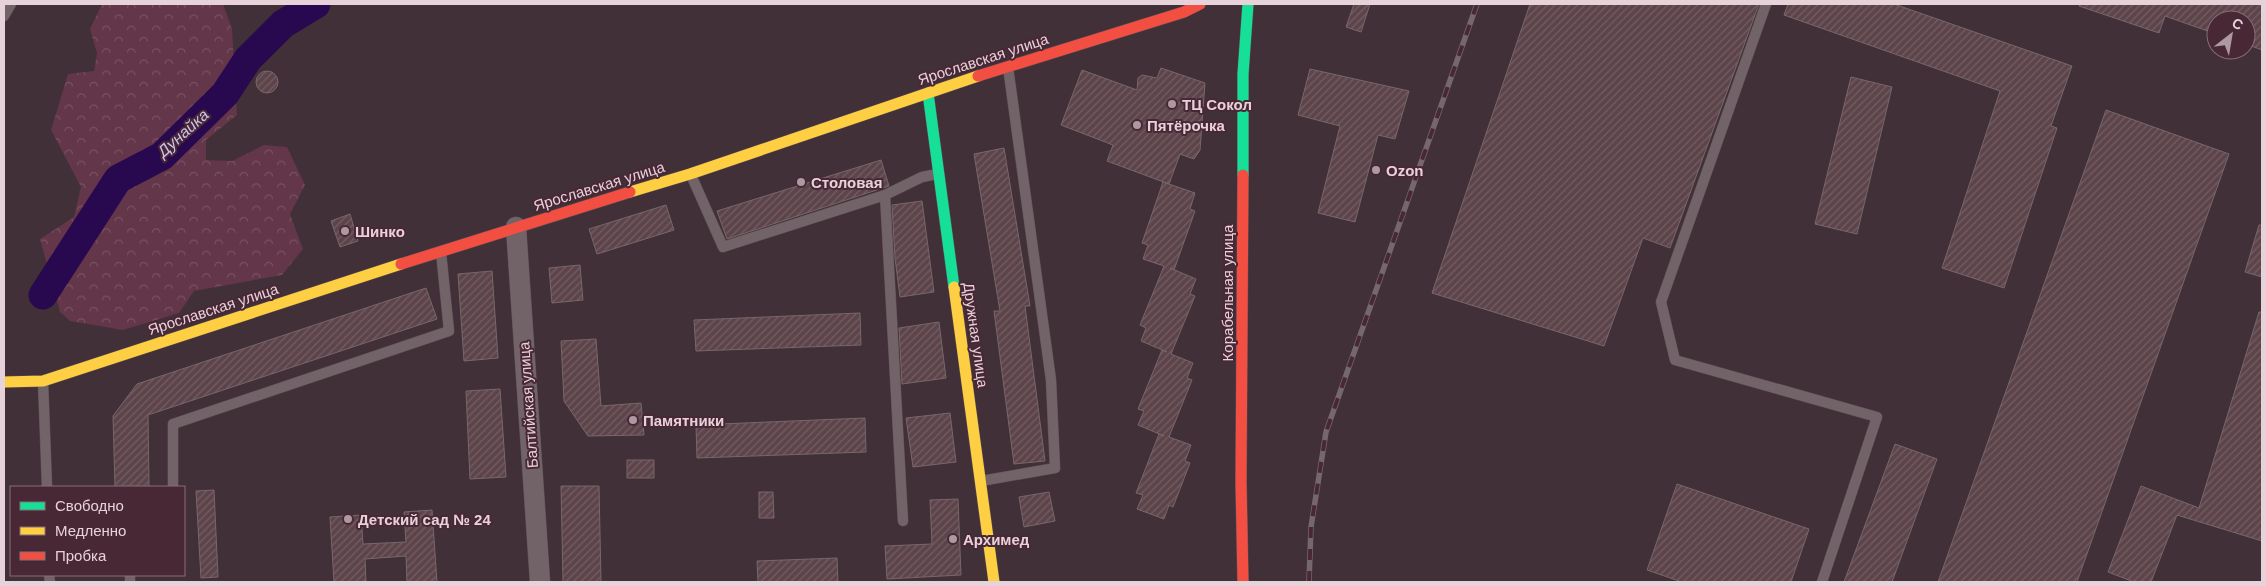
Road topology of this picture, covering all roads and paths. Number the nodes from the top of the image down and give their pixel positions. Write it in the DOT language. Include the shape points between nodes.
graph roads {
  1 [pos="11,4"];
  2 [pos="1200,4"];
  3 [pos="1248,4"];
  4 [pos="1766,4"];
  5 [pos="4,16"];
  6 [pos="1007,66"];
  7 [pos="928,93"];
  8 [pos="940,173"];
  9 [pos="690,174"];
  10 [pos="885,196"];
  11 [pos="516,227"];
  12 [pos="441,251"];
  13 [pos="43,381"];
  14 [pos="4,382"];
  15 [pos="980,480"];
  16 [pos="47,486"];
  17 [pos="173,486"];
  18 [pos="904,521"];
  19 [pos="540,582"];
  20 [pos="994,582"];
  21 [pos="1243,582"];
  22 [pos="1822,582"];
  1 -- 5 [label="lane"];
  2 -- 6 [label="street, Ярославская улица" via="1184,12"];
  3 -- 21 [label="street, Корабельная улица" via="1243,74"];
  4 -- 22 [label="lane" via="1661,302 1675,360 1876,417"];
  6 -- 7 [label="street, Ярославская улица"];
  6 -- 15 [label="lane" via="1050,380 1055,468"];
  7 -- 8 [label="street, Дружная улица"];
  7 -- 9 [label="street, Ярославская улица"];
  8 -- 10 [label="lane" via="922,177"];
  8 -- 15 [label="street, Дружная улица"];
  9 -- 10 [label="lane" via="724,247"];
  9 -- 11 [label="street, Ярославская улица"];
  10 -- 18 [label="lane"];
  11 -- 12 [label="street, Ярославская улица"];
  11 -- 19 [label="street, Балтийская улица"];
  12 -- 13 [label="street, Ярославская улица"];
  12 -- 17 [label="lane" via="449,330 173,424"];
  13 -- 14 [label="street, Ярославская улица"];
  13 -- 16 [label="lane"];
  15 -- 20 [label="street, Дружная улица"];
}
